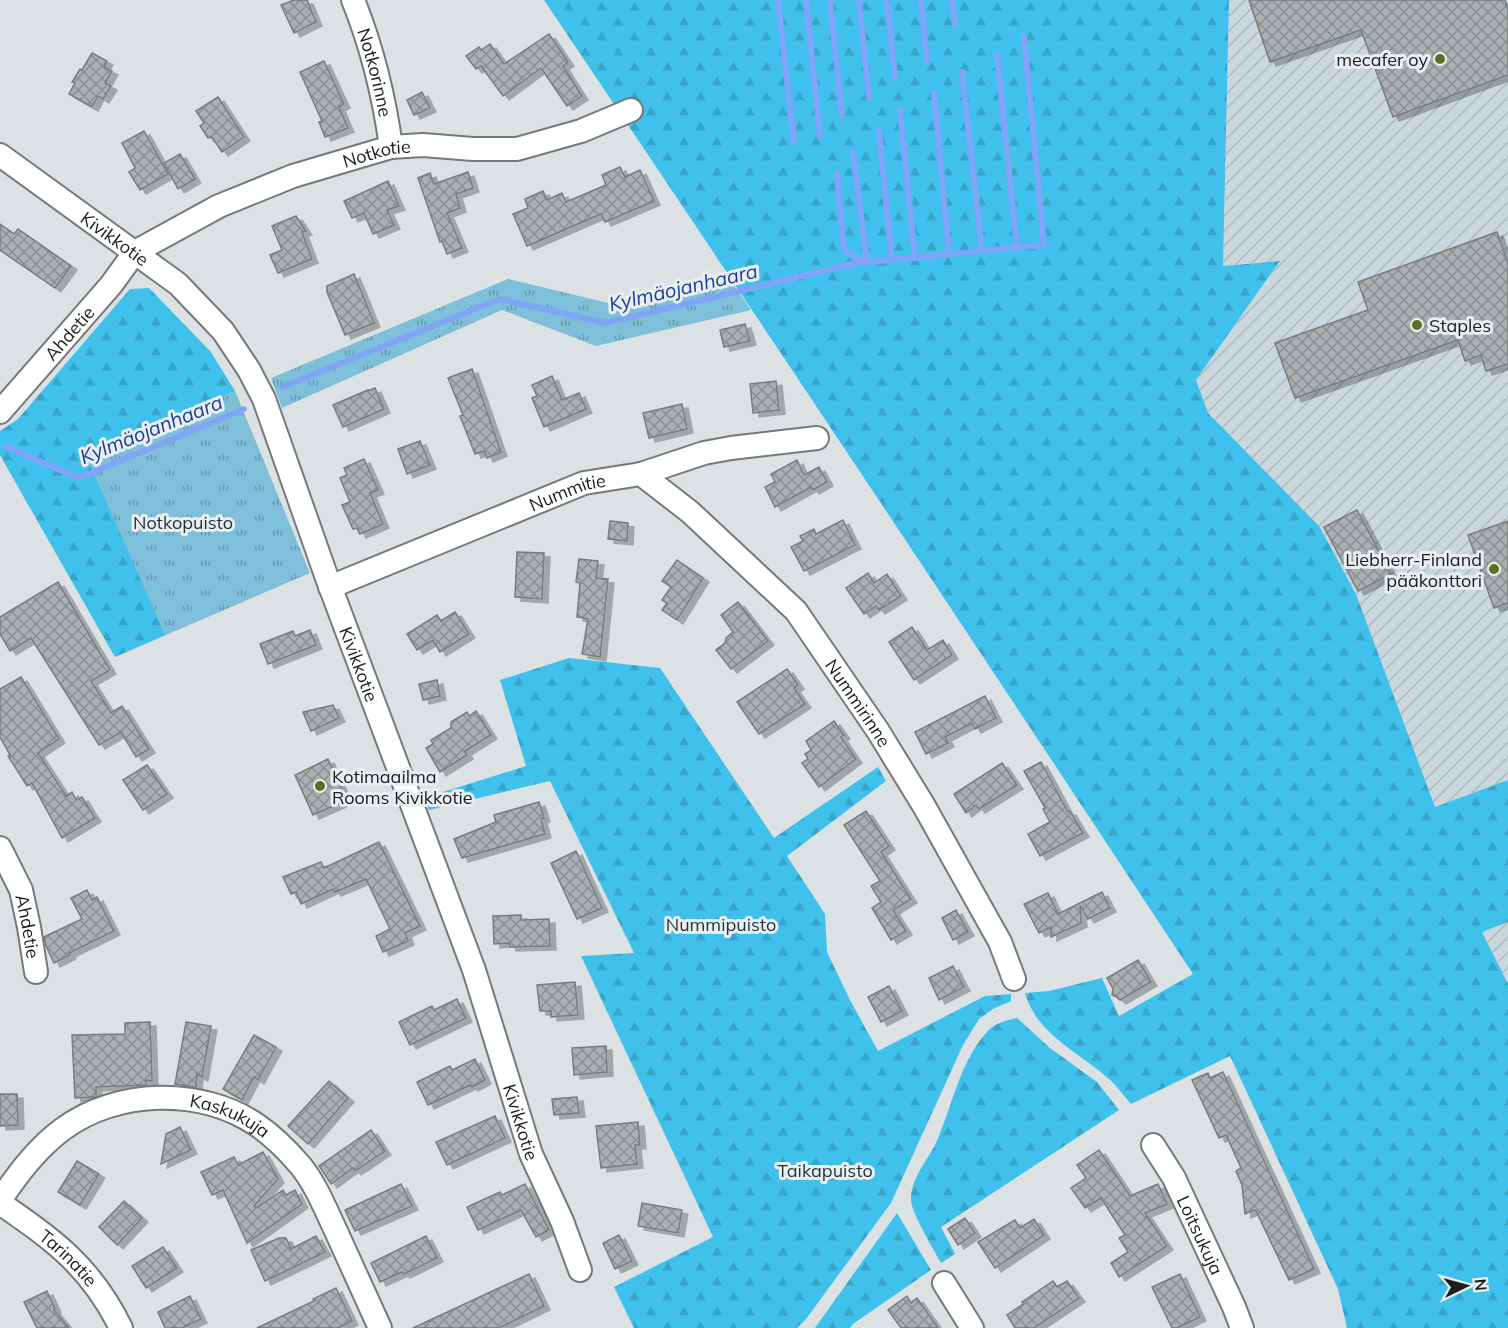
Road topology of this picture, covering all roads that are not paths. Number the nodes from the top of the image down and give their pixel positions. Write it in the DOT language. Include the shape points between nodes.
graph roads {
  1 [pos="353,0"];
  2 [pos="631,110"];
  3 [pos="391,147"];
  4 [pos="0,155"];
  5 [pos="135,252"];
  6 [pos="0,412"];
  7 [pos="818,438"];
  8 [pos="641,474"];
  9 [pos="330,587"];
  10 [pos="0,848"];
  11 [pos="36,972"];
  12 [pos="1014,979"];
  13 [pos="1153,1145"];
  14 [pos="0,1202"];
  15 [pos="580,1270"];
  16 [pos="944,1283"];
  17 [pos="121,1328"];
  18 [pos="380,1328"];
  19 [pos="972,1328"];
  20 [pos="1242,1328"];
  1 -- 3 [label="street, Notkorinne" via="386,112"];
  2 -- 3 [label="street, Notkotie" via="581,131 518,149"];
  3 -- 5 [label="street, Notkotie" via="293,176 219,206"];
  4 -- 5 [label="street, Kivikkotie"];
  5 -- 6 [label="street, Ahdetie"];
  5 -- 9 [label="street, Kivikkotie" via="178,284 223,332 249,370 267,409"];
  7 -- 8 [label="street, Nummitie" via="731,447"];
  8 -- 9 [label="street, Nummitie" via="584,483"];
  8 -- 12 [label="street, Nummirinne" via="690,512 796,611 924,806 1000,942"];
  9 -- 15 [label="street, Kivikkotie" via="474,970 531,1154"];
  10 -- 11 [label="street, Ahdetie" via="21,890"];
  13 -- 20 [label="street, Loitsukuja" via="1174,1178"];
  14 -- 17 [label="street, Tarinatie" via="75,1260 104,1296"];
  14 -- 18 [label="street, Kaskukuja" via="42,1147 89,1114 120,1103 154,1098 210,1105 255,1124 302,1167"];
  16 -- 19 [label="street"];
}
